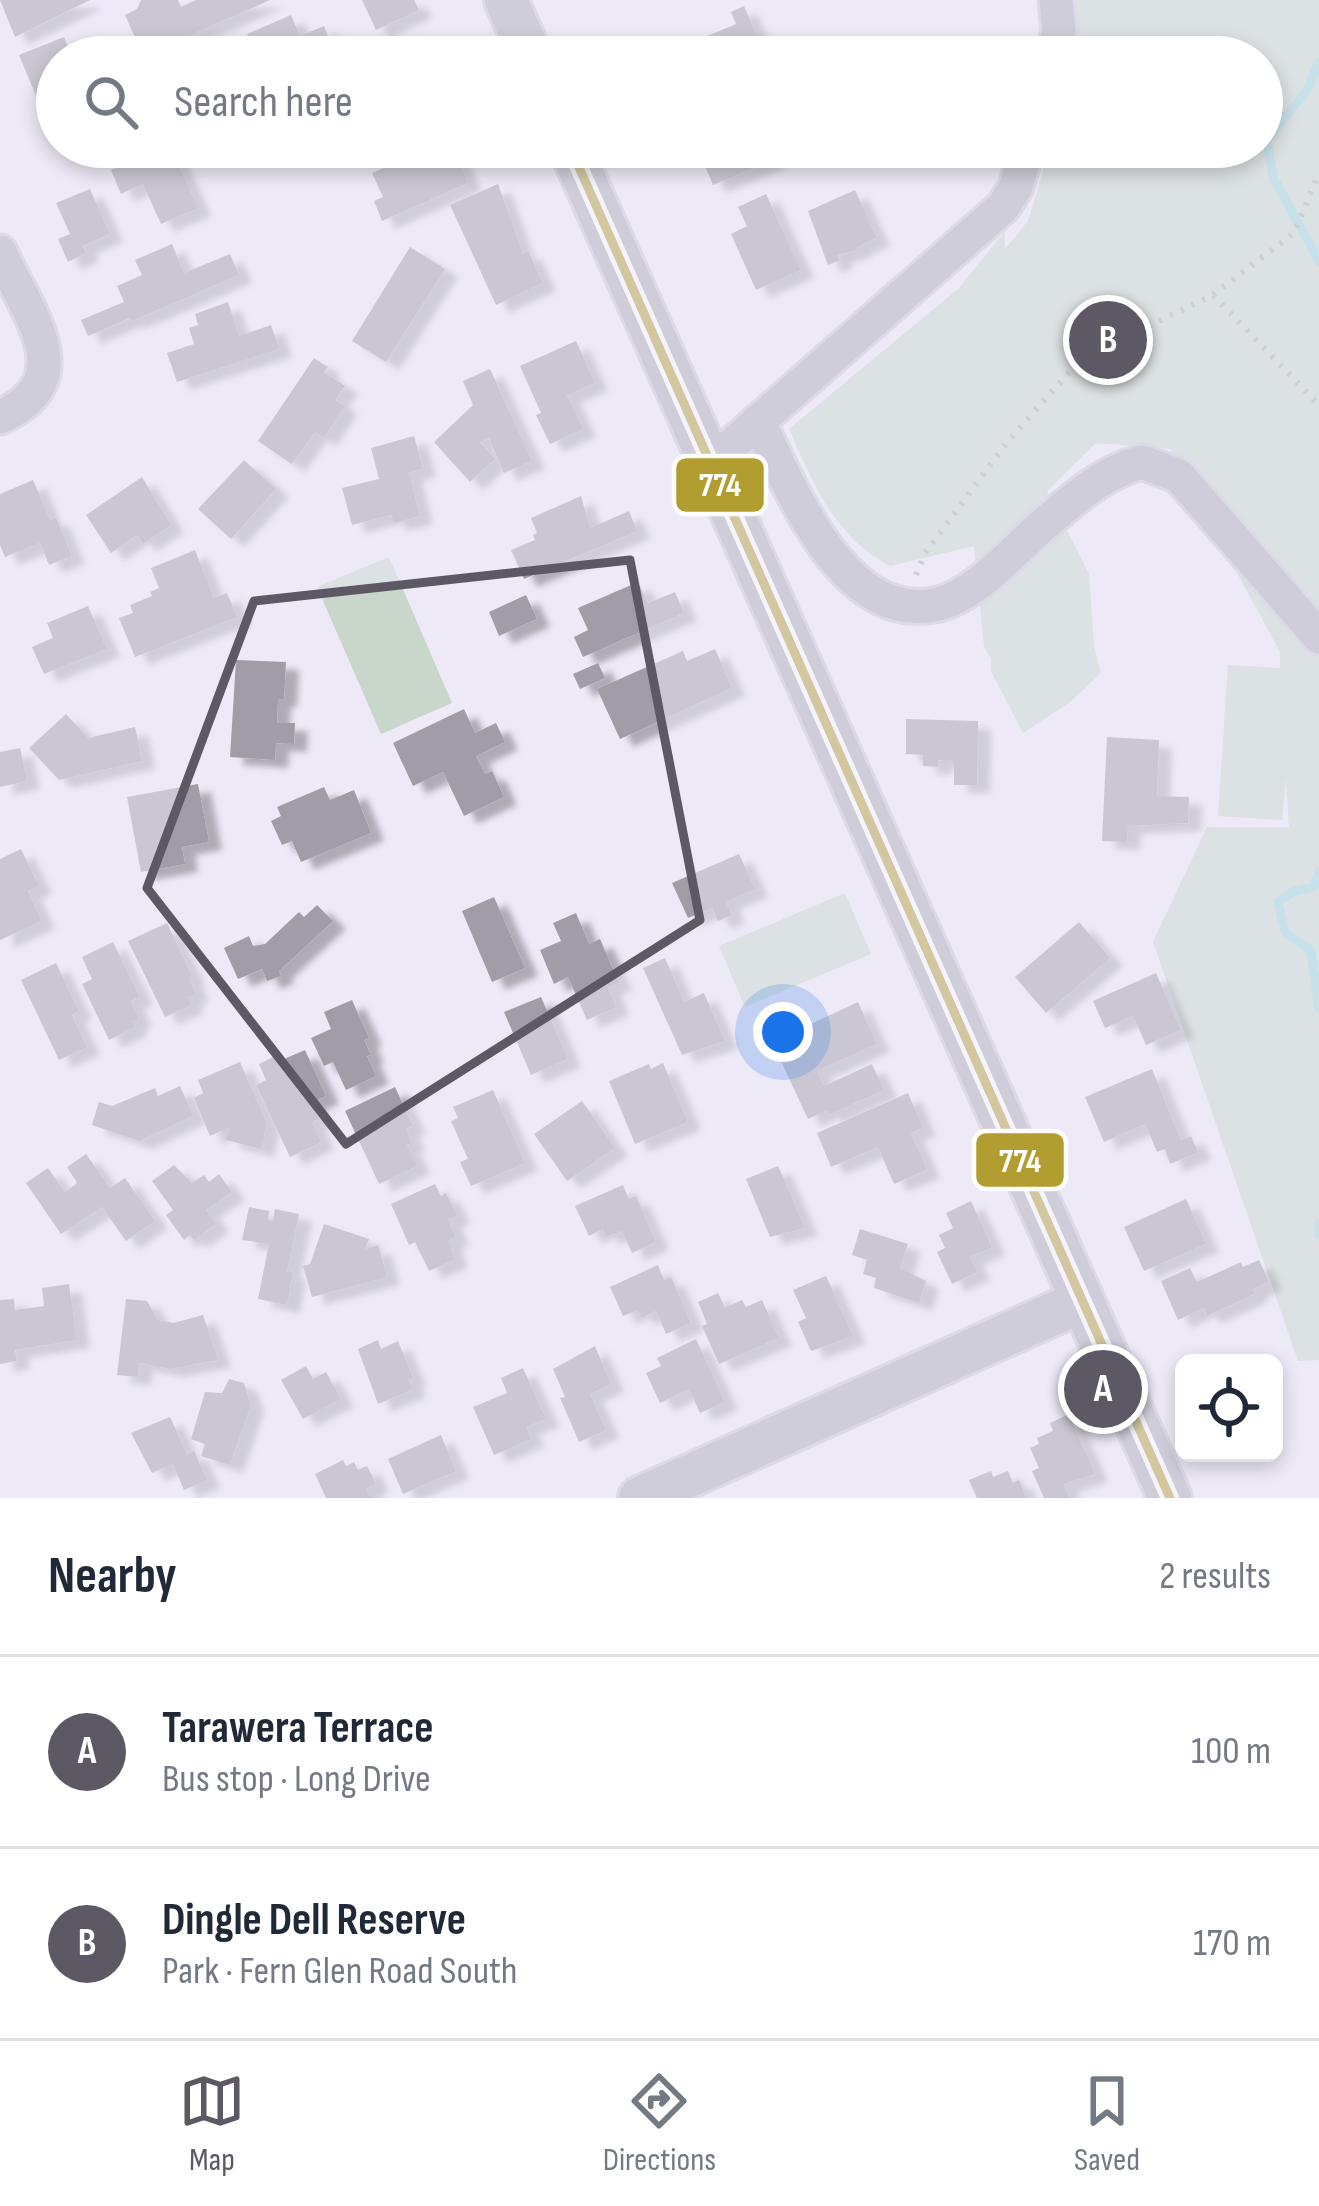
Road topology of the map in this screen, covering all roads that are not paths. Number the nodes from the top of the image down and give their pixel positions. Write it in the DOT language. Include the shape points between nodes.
graph roads {
  1 [pos="506,0"];
  2 [pos="1056,0"];
  3 [pos="522,36"];
  4 [pos="1058,36"];
  5 [pos="579,168"];
  6 [pos="1021,168"];
  7 [pos="0,252"];
  8 [pos="0,417"];
  9 [pos="758,421"];
  10 [pos="709,465"];
  11 [pos="1319,637"];
  12 [pos="1082,1301"];
  13 [pos="640,1498"];
  14 [pos="1170,1498"];
  1 -- 3 [label="street"];
  2 -- 4 [label="street"];
  5 -- 10 [label="street"];
  6 -- 9 [label="street" via="1003,207"];
  7 -- 8 [label="street" via="44,351 46,376 34,396"];
  9 -- 10 [label="street"];
  9 -- 11 [label="street" via="850,577 904,606 941,603 968,589 1098,479 1142,462 1179,476"];
  10 -- 12 [label="street"];
  12 -- 13 [label="street"];
  12 -- 14 [label="street"];
}
